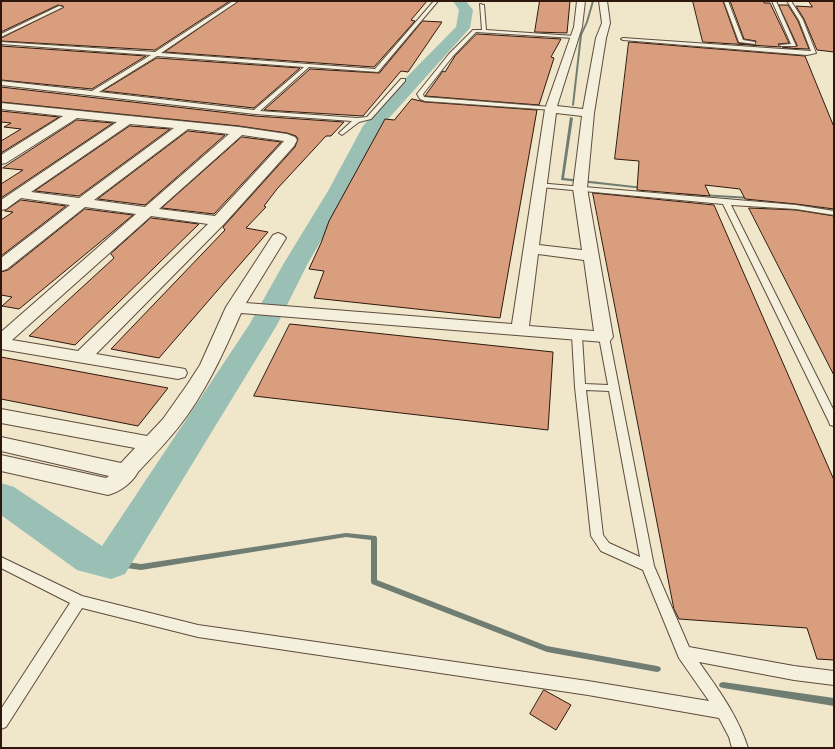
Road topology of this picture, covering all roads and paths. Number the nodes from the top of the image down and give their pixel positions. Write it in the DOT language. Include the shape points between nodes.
graph roads {
  1 [pos="236,1"];
  2 [pos="436,1"];
  3 [pos="581,1"];
  4 [pos="603,1"];
  5 [pos="726,1"];
  6 [pos="774,1"];
  7 [pos="791,2"];
  8 [pos="482,5"];
  9 [pos="61,7"];
  10 [pos="484,31"];
  11 [pos="1,36"];
  12 [pos="574,37"];
  13 [pos="623,39"];
  14 [pos="1,43"];
  15 [pos="156,54"];
  16 [pos="308,66"];
  17 [pos="403,80"];
  18 [pos="1,84"];
  19 [pos="93,93"];
  20 [pos="1,106"];
  21 [pos="21,108"];
  22 [pos="556,110"];
  23 [pos="255,112"];
  24 [pos="585,112"];
  25 [pos="75,114"];
  26 [pos="8,116"];
  27 [pos="128,120"];
  28 [pos="357,120"];
  29 [pos="186,125"];
  30 [pos="239,131"];
  31 [pos="342,132"];
  32 [pos="1,160"];
  33 [pos="581,183"];
  34 [pos="540,186"];
  35 [pos="19,194"];
  36 [pos="726,202"];
  37 [pos="81,203"];
  38 [pos="1,206"];
  39 [pos="149,211"];
  40 [pos="834,213"];
  41 [pos="219,221"];
  42 [pos="278,238"];
  43 [pos="531,249"];
  44 [pos="592,256"];
  45 [pos="1,266"];
  46 [pos="235,307"];
  47 [pos="1,321"];
  48 [pos="19,324"];
  49 [pos="520,330"];
  50 [pos="577,336"];
  51 [pos="604,337"];
  52 [pos="1,342"];
  53 [pos="81,358"];
  54 [pos="178,373"];
  55 [pos="580,387"];
  56 [pos="614,388"];
  57 [pos="1,416"];
  58 [pos="834,422"];
  59 [pos="1,444"];
  60 [pos="152,444"];
  61 [pos="1,463"];
  62 [pos="127,472"];
  63 [pos="1,562"];
  64 [pos="648,566"];
  65 [pos="79,601"];
  66 [pos="684,653"];
  67 [pos="834,678"];
  68 [pos="722,710"];
  69 [pos="1,722"];
  70 [pos="740,748"];
  1 -- 15 [label="lane"];
  2 -- 16 [label="lane" via="378,70"];
  3 -- 12 [label="street" via="578,27"];
  4 -- 24 [label="street" via="606,23"];
  5 -- 6 [label="lane" via="741,41 794,45"];
  7 -- 13 [label="lane" via="814,52"];
  8 -- 10 [label="lane"];
  9 -- 11 [label="lane"];
  10 -- 12 [label="lane"];
  10 -- 22 [label="lane" via="475,31 451,55 420,94 422,98"];
  12 -- 22 [label="street"];
  14 -- 15 [label="lane"];
  15 -- 16 [label="lane"];
  15 -- 19 [label="lane"];
  16 -- 23 [label="lane"];
  17 -- 28 [label="lane" via="369,118"];
  18 -- 19 [label="lane"];
  19 -- 23 [label="lane"];
  20 -- 21 [label="street"];
  21 -- 25 [label="street"];
  21 -- 26 [label="street"];
  22 -- 24 [label="street"];
  22 -- 34 [label="street"];
  23 -- 28 [label="lane"];
  24 -- 33 [label="street"];
  25 -- 27 [label="street"];
  25 -- 32 [label="street"];
  27 -- 29 [label="street"];
  27 -- 35 [label="street"];
  28 -- 31 [label="lane"];
  29 -- 30 [label="street"];
  29 -- 37 [label="street"];
  30 -- 39 [label="street"];
  30 -- 41 [label="street" via="291,140"];
  33 -- 34 [label="lane"];
  33 -- 36 [label="lane"];
  33 -- 44 [label="street"];
  34 -- 43 [label="street"];
  35 -- 37 [label="street"];
  35 -- 38 [label="street"];
  36 -- 40 [label="lane" via="796,207"];
  36 -- 58 [label="lane"];
  37 -- 39 [label="street"];
  37 -- 45 [label="street"];
  39 -- 41 [label="street"];
  39 -- 48 [label="street"];
  41 -- 53 [label="street"];
  42 -- 46 [label="street"];
  43 -- 44 [label="street"];
  43 -- 49 [label="street"];
  44 -- 51 [label="street"];
  46 -- 49 [label="street"];
  46 -- 60 [label="street" via="206,371 170,424"];
  47 -- 48 [label="street"];
  48 -- 52 [label="street"];
  49 -- 50 [label="street"];
  50 -- 51 [label="street"];
  50 -- 55 [label="lane"];
  51 -- 56 [label="lane"];
  52 -- 53 [label="street"];
  53 -- 54 [label="street"];
  55 -- 56 [label="lane"];
  55 -- 64 [label="lane" via="597,536 605,547"];
  56 -- 64 [label="lane"];
  57 -- 60 [label="street"];
  59 -- 62 [label="street"];
  60 -- 62 [label="street"];
  61 -- 62 [label="street" via="108,487"];
  63 -- 65 [label="lane"];
  64 -- 66 [label="lane"];
  65 -- 68 [label="lane" via="198,631"];
  65 -- 69 [label="lane"];
  66 -- 67 [label="lane"];
  66 -- 68 [label="lane"];
  68 -- 70 [label="lane"];
}
